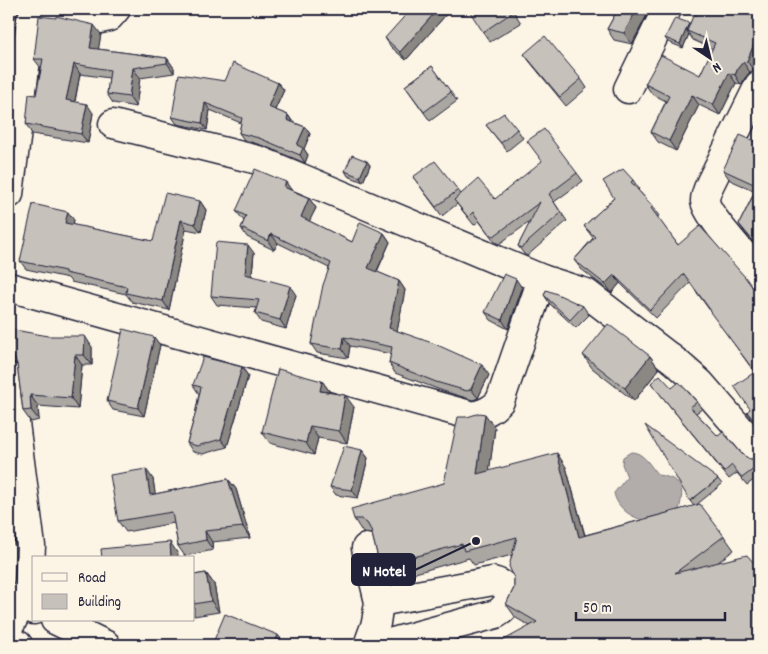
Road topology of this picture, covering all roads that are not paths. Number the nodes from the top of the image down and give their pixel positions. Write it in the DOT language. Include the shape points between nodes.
graph roads {
  1 [pos="38,9"];
  2 [pos="61,9"];
  3 [pos="116,9"];
  4 [pos="666,9"];
  5 [pos="759,85"];
  6 [pos="628,89"];
  7 [pos="113,124"];
  8 [pos="9,194"];
  9 [pos="759,273"];
  10 [pos="542,278"];
  11 [pos="9,287"];
  12 [pos="9,377"];
  13 [pos="759,451"];
  14 [pos="366,548"];
  15 [pos="379,602"];
  16 [pos="18,610"];
  17 [pos="58,622"];
  18 [pos="9,641"];
  19 [pos="18,645"];
  20 [pos="106,645"];
  21 [pos="368,645"];
  22 [pos="382,645"];
  1 -- 8 [label="main road" via="31,20"];
  2 -- 3 [label="main road" via="100,18 109,17"];
  4 -- 6 [label="main road"];
  5 -- 9 [label="main road" via="706,192 705,201 716,221"];
  7 -- 10 [label="main road" via="258,160"];
  10 -- 11 [label="main road" via="500,401 493,409 473,416"];
  10 -- 13 [label="main road" via="586,293 676,362 700,382"];
  12 -- 16 [label="main road" via="31,546 29,584"];
  14 -- 15 [label="main road"];
  15 -- 21 [label="main road"];
  15 -- 22 [label="main road" via="493,581 502,583 509,595 505,609 496,614"];
  17 -- 20 [label="main road"];
  18 -- 19 [label="main road"];
}
